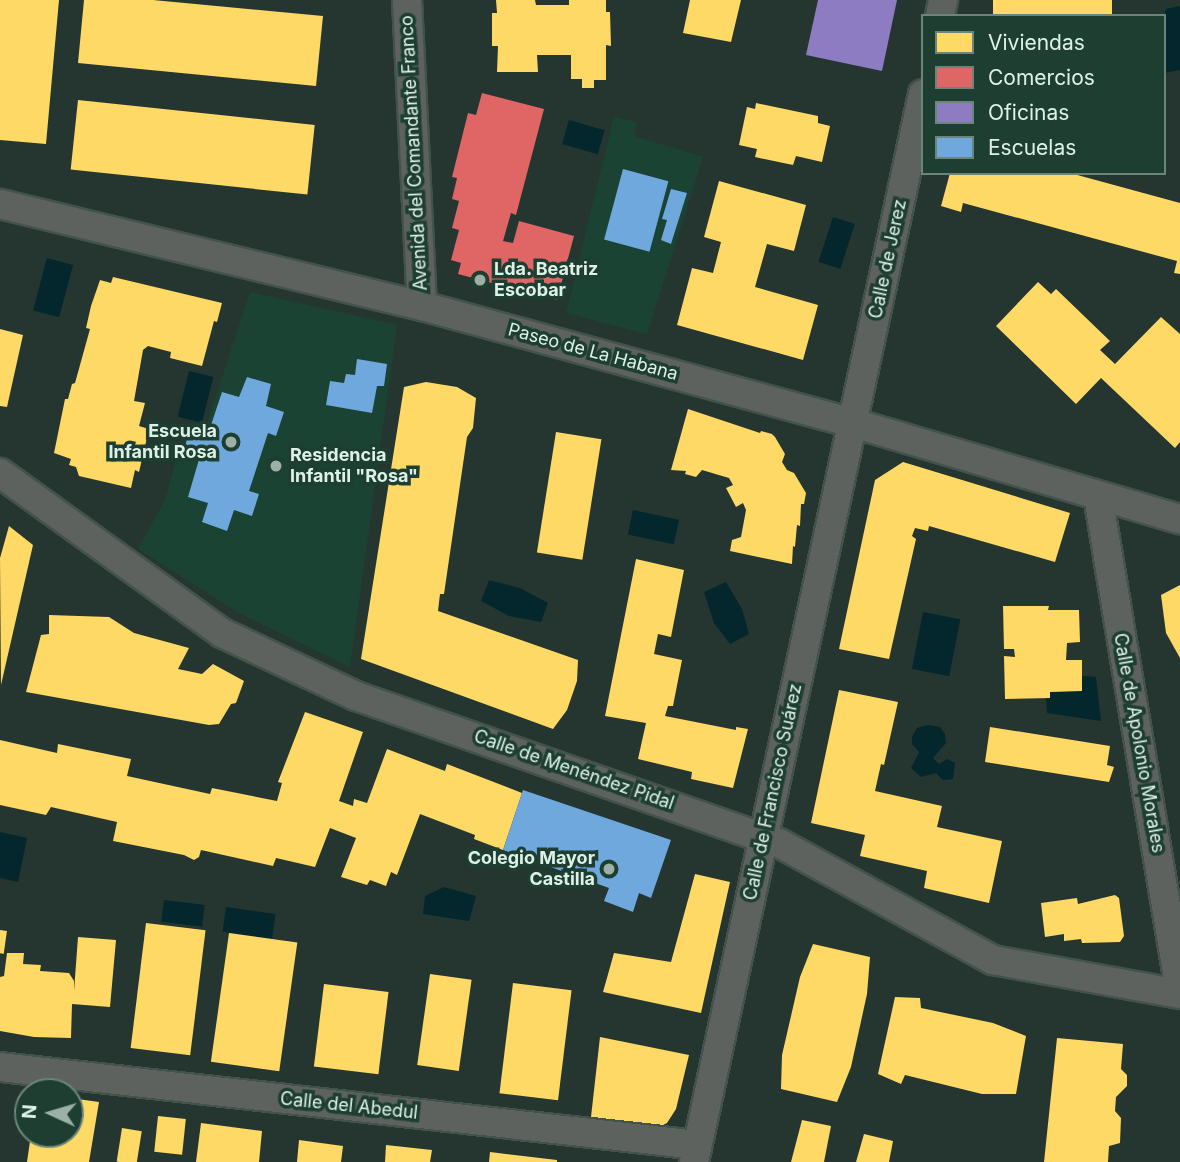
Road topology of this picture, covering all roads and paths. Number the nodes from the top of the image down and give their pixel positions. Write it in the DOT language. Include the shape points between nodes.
graph roads {
  1 [pos="407,0"];
  2 [pos="921,103"];
  3 [pos="0,204"];
  4 [pos="422,306"];
  5 [pos="853,423"];
  6 [pos="0,473"];
  7 [pos="1098,496"];
  8 [pos="1180,519"];
  9 [pos="764,837"];
  10 [pos="1180,992"];
  11 [pos="0,1067"];
  12 [pos="696,1154"];
  1 -- 4 [label="street, Avenida del Comandante Franco"];
  2 -- 5 [label="street, Calle de Jerez"];
  3 -- 4 [label="street, Paseo de La Habana"];
  4 -- 5 [label="street, Paseo de La Habana"];
  5 -- 7 [label="street, Paseo de La Habana"];
  5 -- 9 [label="street, Calle de Francisco Suárez"];
  6 -- 9 [label="street, Calle de Menéndez Pidal" via="222,633 356,696"];
  7 -- 8 [label="street, Paseo de La Habana"];
  7 -- 10 [label="street, Calle de Apolonio Morales"];
  9 -- 10 [label="street, Calle de Menéndez Pidal" via="993,960"];
  9 -- 12 [label="street, Calle de Francisco Suárez"];
  11 -- 12 [label="street, Calle del Abedul"];
}
